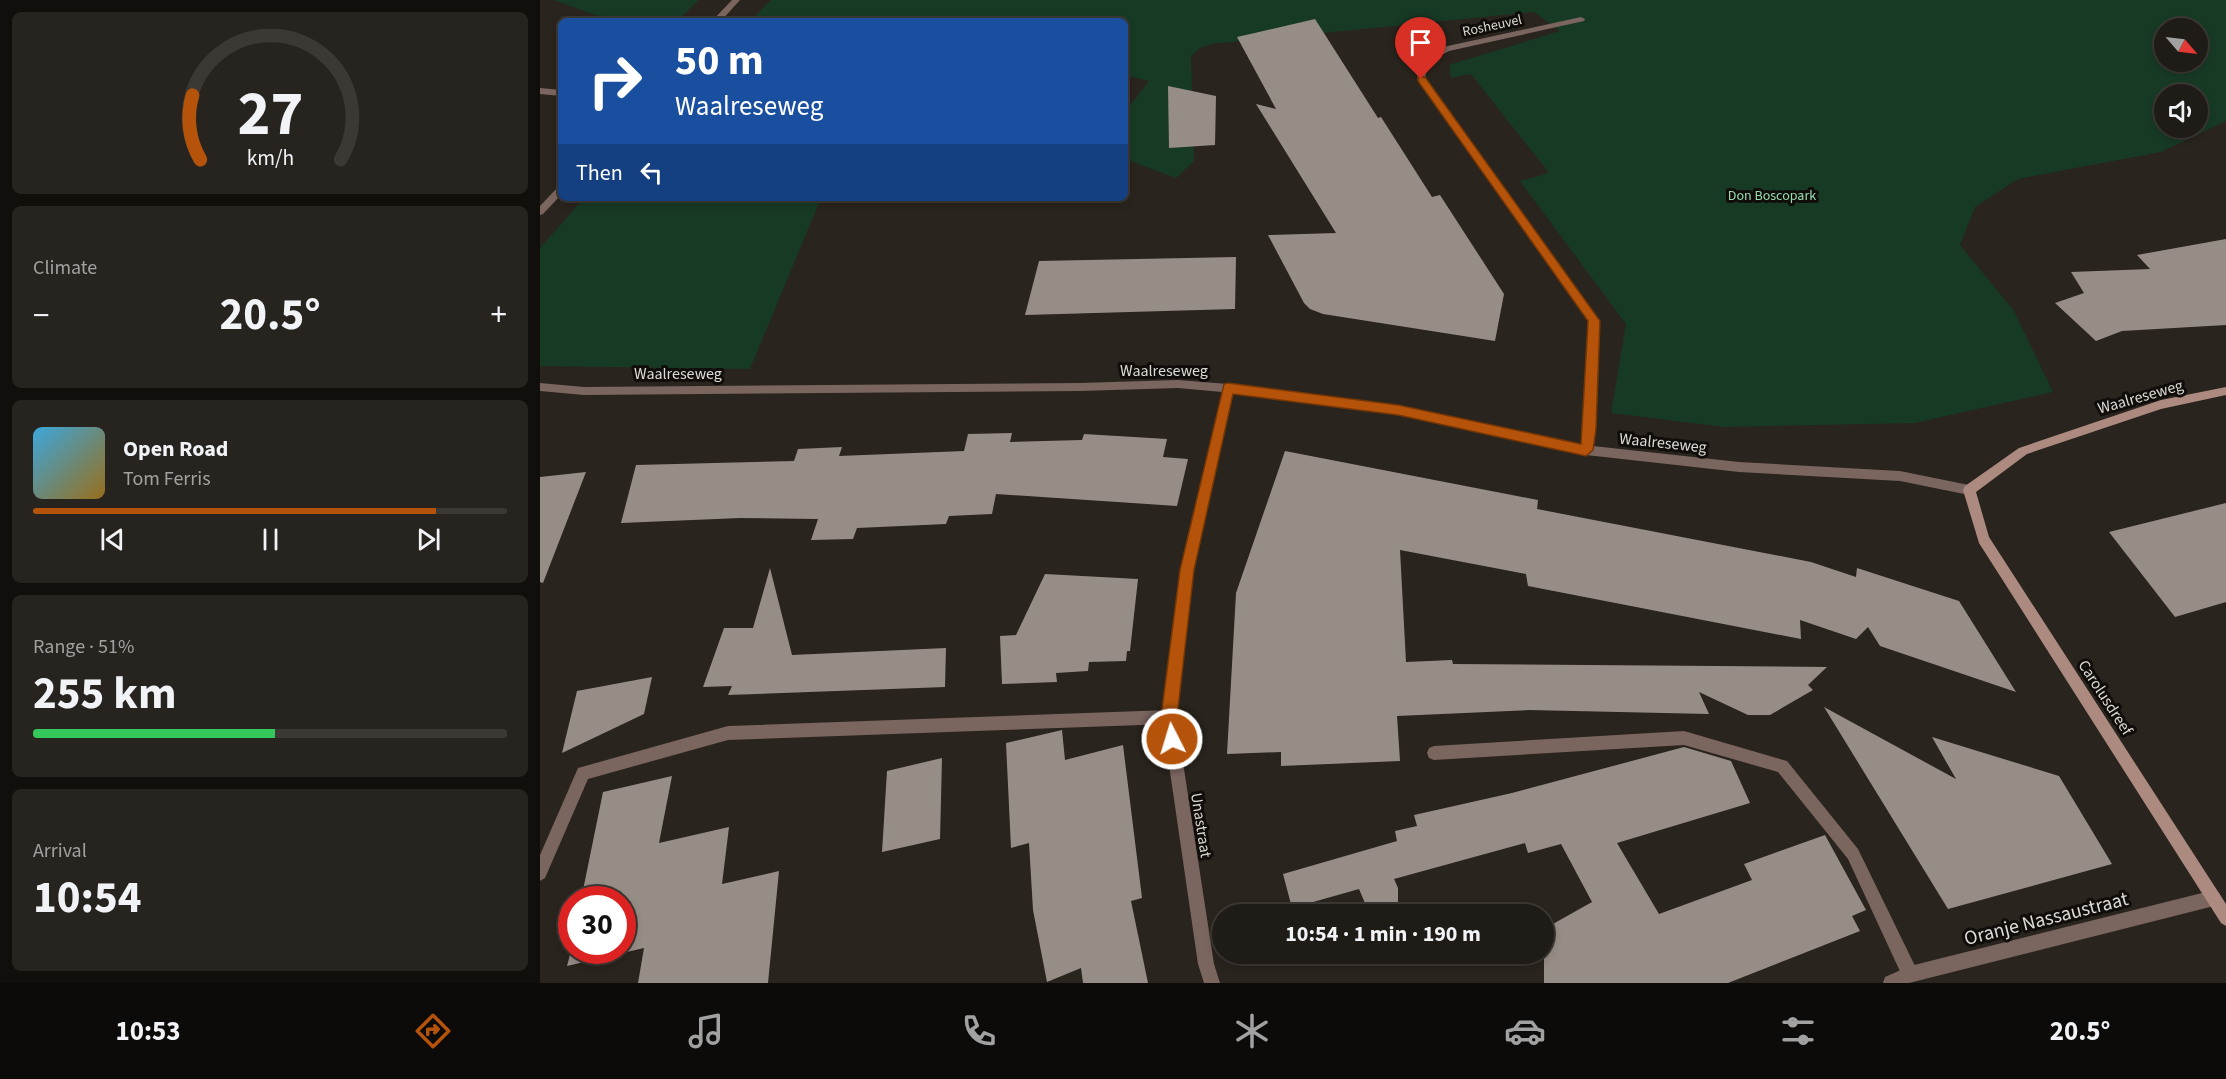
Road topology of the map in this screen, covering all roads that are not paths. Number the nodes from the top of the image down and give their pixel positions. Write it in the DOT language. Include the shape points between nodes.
graph roads {
  1 [pos="736,0"];
  2 [pos="719,18"];
  3 [pos="1581,20"];
  4 [pos="540,91"];
  5 [pos="558,93"];
  6 [pos="558,192"];
  7 [pos="540,212"];
  8 [pos="540,387"];
  9 [pos="1228,388"];
  10 [pos="2226,391"];
  11 [pos="1586,450"];
  12 [pos="1969,490"];
  13 [pos="1169,717"];
  14 [pos="1434,753"];
  15 [pos="540,873"];
  16 [pos="2214,898"];
  17 [pos="2226,918"];
  18 [pos="1910,974"];
  19 [pos="1212,983"];
  20 [pos="1891,983"];
  1 -- 2 [label="street"];
  3 -- 11 [label="street, Rosheuvel" via="1446,49 1424,61 1421,79 1594,321"];
  4 -- 5 [label="street"];
  6 -- 7 [label="street"];
  8 -- 9 [label="street, Waalreseweg" via="584,391 1178,384"];
  9 -- 11 [label="street, Waalreseweg" via="1398,410"];
  9 -- 13 [label="street, Unastraat" via="1187,570"];
  10 -- 12 [label="street, Waalreseweg" via="2161,405 2023,451"];
  11 -- 12 [label="street, Waalreseweg" via="1739,467 1900,476"];
  12 -- 16 [label="street, Carolusdreef" via="1983,539"];
  13 -- 15 [label="street" via="728,733 583,772"];
  13 -- 19 [label="street, Unastraat"];
  14 -- 18 [label="street" via="1684,738 1782,766 1853,854"];
  16 -- 17 [label="street, Carolusdreef"];
  16 -- 18 [label="street, Oranje Nassaustraat"];
  18 -- 20 [label="street, Oranje Nassaustraat"];
}
